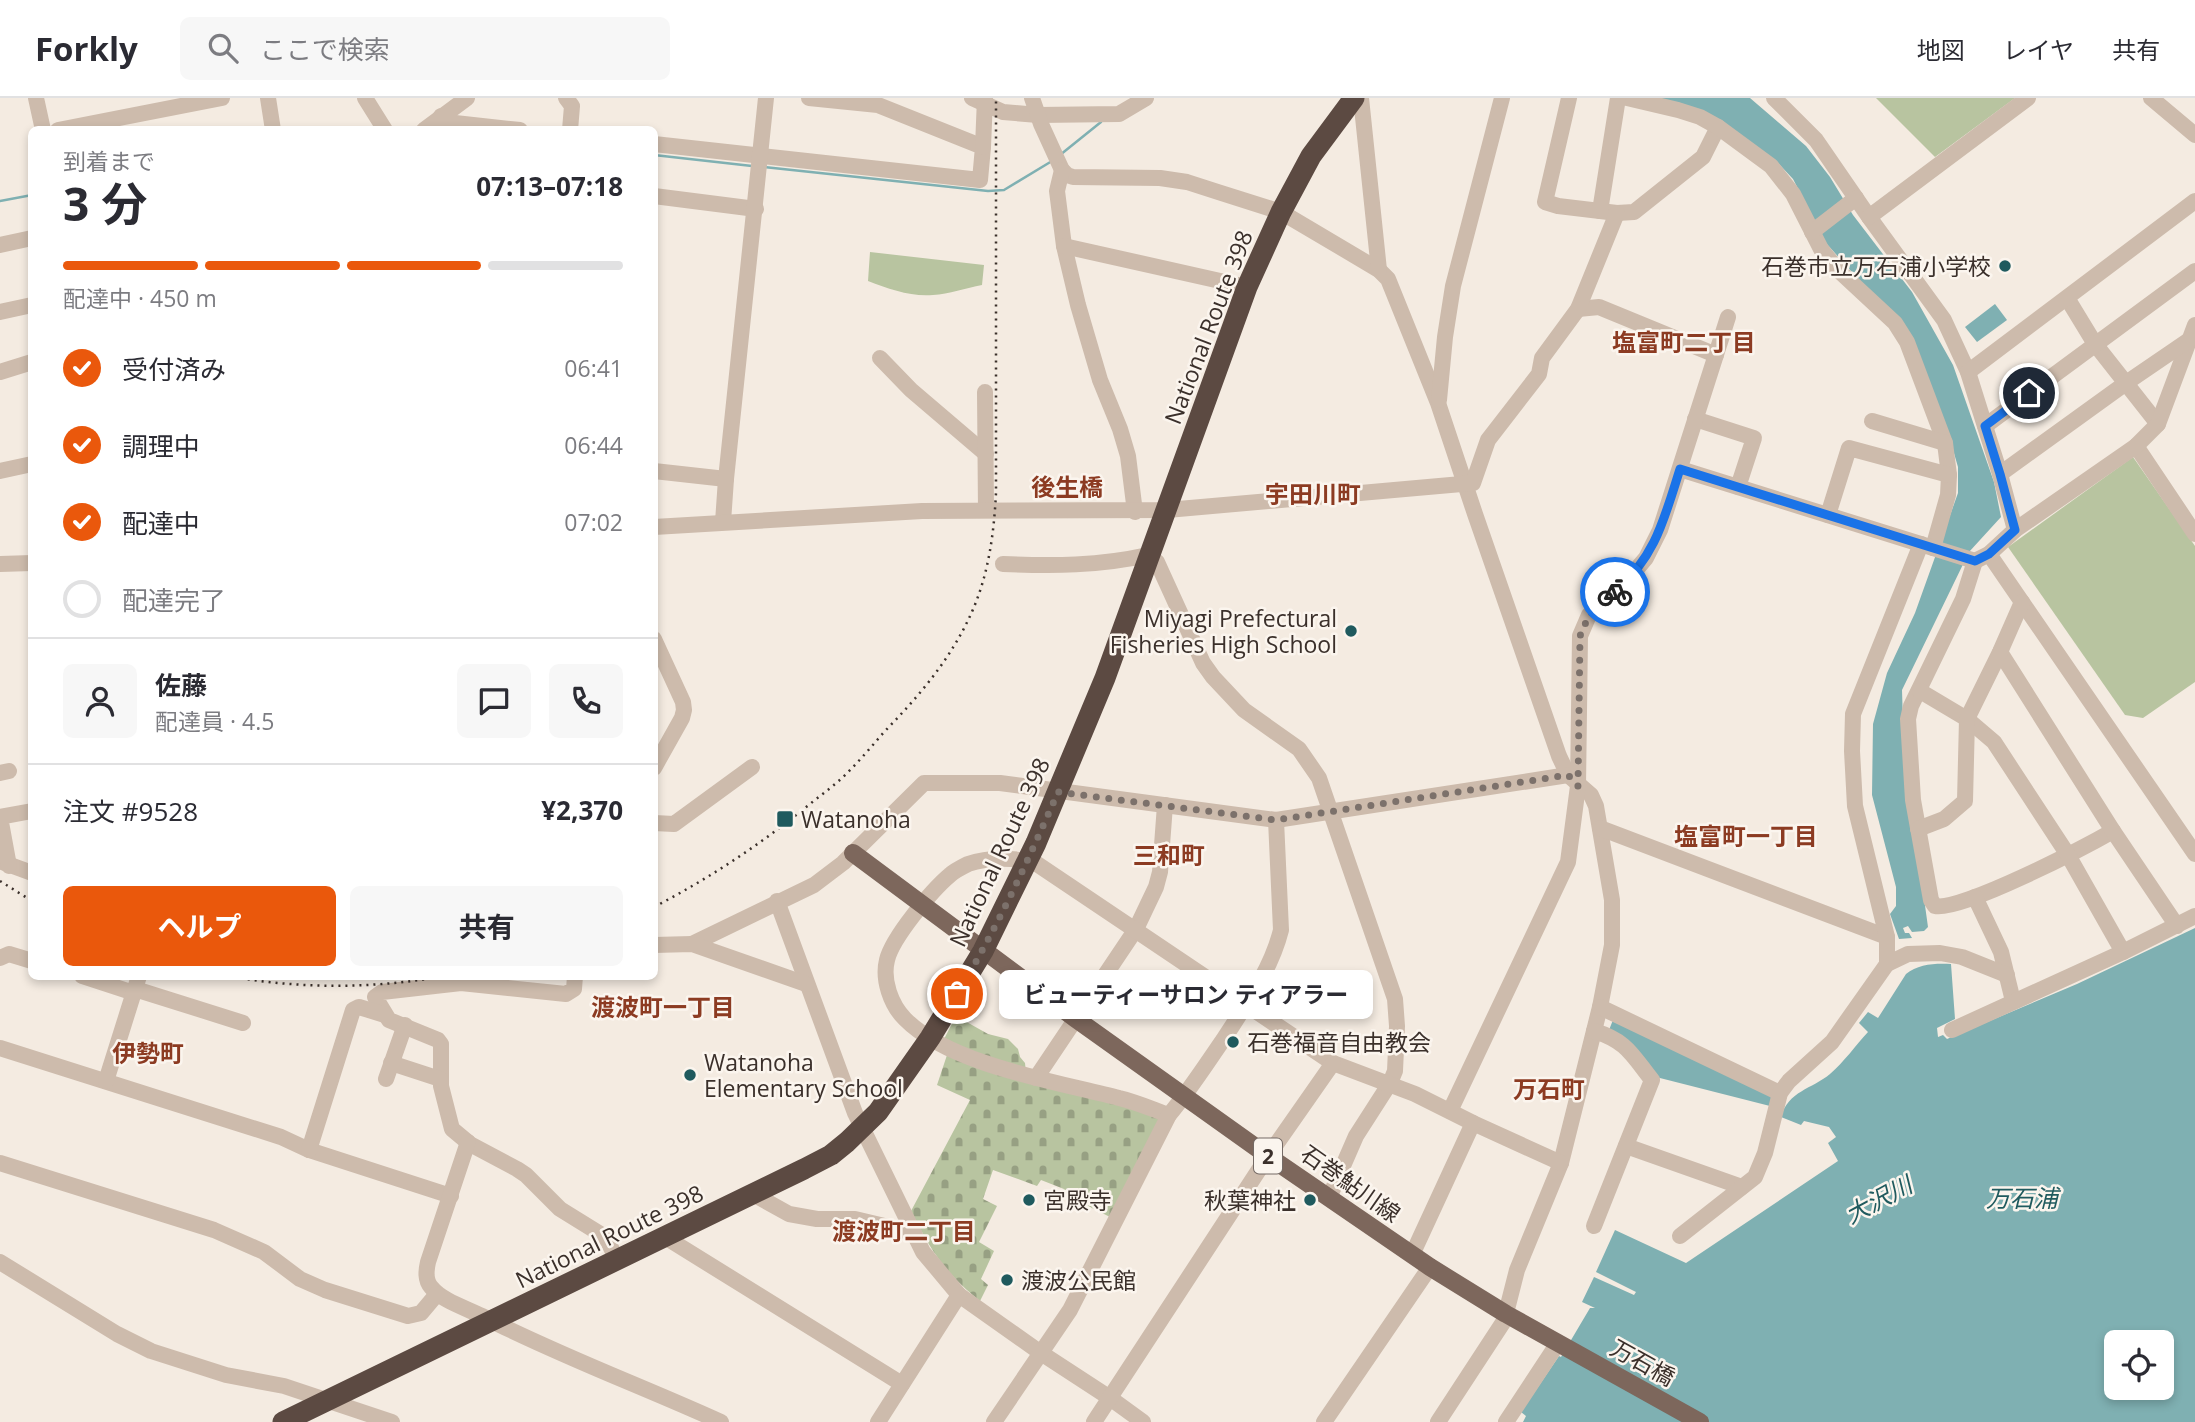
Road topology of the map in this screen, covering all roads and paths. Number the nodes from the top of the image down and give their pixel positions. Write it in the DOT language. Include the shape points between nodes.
graph roads {
  1 [pos="36,98"];
  2 [pos="222,98"];
  3 [pos="268,98"];
  4 [pos="365,98"];
  5 [pos="467,98"];
  6 [pos="766,98"];
  7 [pos="809,98"];
  8 [pos="1032,98"];
  9 [pos="1146,98"];
  10 [pos="1354,98"];
  11 [pos="1361,98"];
  12 [pos="1502,98"];
  13 [pos="1569,98"];
  14 [pos="1618,98"];
  15 [pos="1628,98"];
  16 [pos="1774,98"];
  17 [pos="2028,98"];
  18 [pos="2151,98"];
  19 [pos="981,100"];
  20 [pos="574,101"];
  21 [pos="1038,115"];
  22 [pos="441,116"];
  23 [pos="42,126"];
  24 [pos="78,126"];
  25 [pos="273,126"];
  26 [pos="382,126"];
  27 [pos="429,126"];
  28 [pos="483,126"];
  29 [pos="571,126"];
  30 [pos="1718,127"];
  31 [pos="2195,135"];
  32 [pos="658,144"];
  33 [pos="983,146"];
  34 [pos="761,155"];
  35 [pos="1059,163"];
  36 [pos="658,197"];
  37 [pos="1856,198"];
  38 [pos="2195,201"];
  39 [pos="756,209"];
  40 [pos="1600,211"];
  41 [pos="1282,212"];
  42 [pos="1617,213"];
  43 [pos="1869,217"];
  44 [pos="1812,232"];
  45 [pos="28,239"];
  46 [pos="0,245"];
  47 [pos="1064,246"];
  48 [pos="1379,270"];
  49 [pos="2195,271"];
  50 [pos="1247,287"];
  51 [pos="2067,298"];
  52 [pos="28,306"];
  53 [pos="1578,309"];
  54 [pos="0,312"];
  55 [pos="1728,317"];
  56 [pos="2192,333"];
  57 [pos="2095,344"];
  58 [pos="1716,355"];
  59 [pos="880,358"];
  60 [pos="28,363"];
  61 [pos="0,372"];
  62 [pos="1968,372"];
  63 [pos="2126,383"];
  64 [pos="985,392"];
  65 [pos="1438,403"];
  66 [pos="1695,419"];
  67 [pos="1872,421"];
  68 [pos="2158,424"];
  69 [pos="1985,426"];
  70 [pos="1945,443"];
  71 [pos="2136,446"];
  72 [pos="986,454"];
  73 [pos="28,465"];
  74 [pos="1680,469"];
  75 [pos="0,471"];
  76 [pos="658,471"];
  77 [pos="2000,474"];
  78 [pos="1950,475"];
  79 [pos="726,479"];
  80 [pos="1465,484"];
  81 [pos="1738,487"];
  82 [pos="986,510"];
  83 [pos="1167,510"];
  84 [pos="1135,512"];
  85 [pos="1828,515"];
  86 [pos="723,522"];
  87 [pos="658,527"];
  88 [pos="2015,530"];
  89 [pos="2194,531"];
  90 [pos="1931,547"];
  91 [pos="1149,555"];
  92 [pos="1977,558"];
  93 [pos="28,563"];
  94 [pos="0,564"];
  95 [pos="1003,565"];
  96 [pos="2022,601"];
  97 [pos="658,648"];
  98 [pos="2000,652"];
  99 [pos="671,677"];
  100 [pos="658,681"];
  101 [pos="1920,691"];
  102 [pos="1967,719"];
  103 [pos="658,760"];
  104 [pos="752,767"];
  105 [pos="1573,780"];
  106 [pos="1058,792"];
  107 [pos="1165,805"];
  108 [pos="28,812"];
  109 [pos="1333,812"];
  110 [pos="1276,820"];
  111 [pos="658,823"];
  112 [pos="1600,828"];
  113 [pos="1918,829"];
  114 [pos="2113,831"];
  115 [pos="853,853"];
  116 [pos="2195,854"];
  117 [pos="2068,855"];
  118 [pos="1028,861"];
  119 [pos="5,863"];
  120 [pos="28,872"];
  121 [pos="1975,897"];
  122 [pos="777,901"];
  123 [pos="922,905"];
  124 [pos="2195,916"];
  125 [pos="2176,926"];
  126 [pos="1136,929"];
  127 [pos="1887,937"];
  128 [pos="692,944"];
  129 [pos="658,945"];
  130 [pos="983,951"];
  131 [pos="2123,952"];
  132 [pos="0,958"];
  133 [pos="28,960"];
  134 [pos="1887,964"];
  135 [pos="2007,975"];
  136 [pos="104,980"];
  137 [pos="575,980"];
  138 [pos="806,984"];
  139 [pos="136,986"];
  140 [pos="2013,1000"];
  141 [pos="1246,1005"];
  142 [pos="1600,1007"];
  143 [pos="385,1015"];
  144 [pos="1076,1019"];
  145 [pos="243,1023"];
  146 [pos="405,1025"];
  147 [pos="1952,1030"];
  148 [pos="1594,1031"];
  149 [pos="930,1038"];
  150 [pos="0,1048"];
  151 [pos="391,1063"];
  152 [pos="1333,1063"];
  153 [pos="1036,1078"];
  154 [pos="386,1079"];
  155 [pos="440,1079"];
  156 [pos="106,1081"];
  157 [pos="1390,1083"];
  158 [pos="1780,1093"];
  159 [pos="1185,1096"];
  160 [pos="1450,1111"];
  161 [pos="1169,1115"];
  162 [pos="1473,1123"];
  163 [pos="863,1129"];
  164 [pos="468,1142"];
  165 [pos="1626,1146"];
  166 [pos="309,1150"];
  167 [pos="1268,1156"];
  168 [pos="0,1163"];
  169 [pos="1561,1163"];
  170 [pos="1742,1187"];
  171 [pos="753,1195"];
  172 [pos="451,1196"];
  173 [pos="1329,1198"];
  174 [pos="1594,1226"];
  175 [pos="914,1233"];
  176 [pos="1680,1236"];
  177 [pos="665,1237"];
  178 [pos="1412,1255"];
  179 [pos="617,1261"];
  180 [pos="0,1262"];
  181 [pos="1430,1267"];
  182 [pos="437,1294"];
  183 [pos="959,1295"];
  184 [pos="1506,1314"];
  185 [pos="493,1322"];
  186 [pos="1561,1344"];
  187 [pos="1041,1353"];
  188 [pos="902,1384"];
  189 [pos="1110,1398"];
  190 [pos="328,1401"];
  191 [pos="283,1422"];
  192 [pos="392,1422"];
  193 [pos="722,1422"];
  194 [pos="878,1422"];
  195 [pos="994,1422"];
  196 [pos="1094,1422"];
  197 [pos="1143,1422"];
  198 [pos="1324,1422"];
  199 [pos="1438,1422"];
  200 [pos="1507,1422"];
  201 [pos="1700,1422"];
  1 -- 23 [label="street"];
  2 -- 24 [label="street"];
  3 -- 25 [label="street"];
  4 -- 26 [label="street"];
  5 -- 22 [label="street"];
  6 -- 34 [label="street"];
  7 -- 33 [label="street" via="878,105"];
  8 -- 21 [label="street"];
  9 -- 21 [label="street" via="1119,114"];
  10 -- 41 [label="highway, National Route 398" via="1311,156"];
  11 -- 48 [label="street"];
  12 -- 65 [label="street" via="1453,286"];
  13 -- 40 [label="street" via="1545,202"];
  14 -- 40 [label="street"];
  15 -- 30 [label="street" via="1700,117"];
  16 -- 37 [label="street" via="1816,140"];
  17 -- 43 [label="street"];
  18 -- 31 [label="street"];
  19 -- 21 [label="street" via="1003,112"];
  19 -- 33 [label="street"];
  20 -- 29 [label="street"];
  21 -- 35 [label="street"];
  22 -- 27 [label="street"];
  22 -- 28 [label="street" via="455,123"];
  30 -- 42 [label="street" via="1703,158 1634,212"];
  30 -- 44 [label="street" via="1770,166 1793,194"];
  32 -- 34 [label="street"];
  33 -- 34 [label="street" via="981,180"];
  34 -- 39 [label="street"];
  35 -- 41 [label="street" via="1073,177 1187,182"];
  35 -- 47 [label="street" via="1057,191"];
  36 -- 39 [label="street"];
  37 -- 43 [label="street"];
  37 -- 44 [label="street"];
  38 -- 51 [label="street"];
  39 -- 79 [label="street"];
  40 -- 42 [label="street"];
  41 -- 48 [label="street"];
  41 -- 50 [label="highway, National Route 398"];
  42 -- 53 [label="street"];
  43 -- 62 [label="street" via="1944,320"];
  44 -- 70 [label="street" via="1838,270 1895,323 1907,342"];
  45 -- 46 [label="street"];
  47 -- 50 [label="street"];
  47 -- 84 [label="street" via="1100,380 1128,456"];
  48 -- 65 [label="street" via="1388,279"];
  49 -- 57 [label="street"];
  50 -- 83 [label="highway, National Route 398"];
  51 -- 57 [label="street"];
  51 -- 62 [label="street"];
  52 -- 54 [label="street"];
  53 -- 58 [label="street" via="1599,307"];
  53 -- 80 [label="street" via="1542,358 1539,374 1488,440 1473,483"];
  55 -- 58 [label="street"];
  56 -- 63 [label="street"];
  56 -- 68 [label="street"];
  57 -- 63 [label="street"];
  57 -- 69 [label="street"];
  58 -- 66 [label="street"];
  59 -- 72 [label="street"];
  60 -- 61 [label="street"];
  62 -- 69 [label="street"];
  63 -- 68 [label="street"];
  63 -- 77 [label="street"];
  64 -- 72 [label="street"];
  65 -- 80 [label="street"];
  66 -- 74 [label="street"];
  66 -- 81 [label="street" via="1754,438"];
  67 -- 70 [label="street"];
  68 -- 71 [label="street"];
  69 -- 77 [label="street"];
  70 -- 78 [label="street"];
  71 -- 88 [label="street"];
  71 -- 89 [label="street"];
  72 -- 82 [label="street"];
  73 -- 75 [label="street"];
  74 -- 81 [label="street"];
  74 -- 105 [label="street" via="1646,558 1589,615 1580,636"];
  76 -- 79 [label="street"];
  77 -- 88 [label="street"];
  78 -- 85 [label="street" via="1849,448"];
  78 -- 90 [label="street"];
  79 -- 86 [label="street"];
  80 -- 83 [label="street"];
  80 -- 105 [label="street" via="1559,756"];
  81 -- 85 [label="street"];
  82 -- 84 [label="street"];
  82 -- 86 [label="street"];
  83 -- 84 [label="street"];
  83 -- 91 [label="highway, National Route 398"];
  85 -- 90 [label="street"];
  86 -- 87 [label="street"];
  88 -- 92 [label="street"];
  90 -- 92 [label="street"];
  90 -- 127 [label="street" via="1853,714 1855,806"];
  91 -- 95 [label="street" via="1082,566"];
  91 -- 106 [label="highway, National Route 398"];
  91 -- 109 [label="street" via="1157,562 1213,677 1244,710 1299,749 1320,778"];
  92 -- 96 [label="street"];
  92 -- 101 [label="street"];
  93 -- 94 [label="street"];
  96 -- 98 [label="street"];
  96 -- 116 [label="street"];
  97 -- 99 [label="street"];
  98 -- 102 [label="street"];
  98 -- 114 [label="street"];
  99 -- 100 [label="street"];
  99 -- 103 [label="street" via="684,710"];
  101 -- 102 [label="street"];
  101 -- 113 [label="street" via="1908,719"];
  102 -- 113 [label="street" via="1965,801 1944,819"];
  102 -- 117 [label="street" via="1994,742"];
  104 -- 111 [label="street" via="674,824"];
  105 -- 109 [label="street"];
  105 -- 112 [label="street" via="1591,795"];
  105 -- 160 [label="street" via="1565,871"];
  106 -- 107 [label="street"];
  106 -- 115 [label="street" via="1000,783 924,783"];
  106 -- 118 [label="highway, National Route 398"];
  107 -- 110 [label="street"];
  107 -- 126 [label="street" via="1160,872"];
  108 -- 119 [label="street" via="0,817"];
  109 -- 110 [label="street"];
  109 -- 157 [label="street" via="1395,999 1395,1071"];
  110 -- 141 [label="street" via="1281,930 1277,948"];
  112 -- 127 [label="street"];
  112 -- 142 [label="street" via="1613,930"];
  113 -- 121 [label="street" via="1935,906"];
  114 -- 117 [label="street"];
  114 -- 125 [label="street"];
  115 -- 122 [label="street" via="814,885"];
  115 -- 123 [label="main road, 石巻鮎川線"];
  117 -- 121 [label="street"];
  117 -- 131 [label="street"];
  118 -- 123 [label="street" via="970,864 950,874"];
  118 -- 126 [label="street"];
  118 -- 130 [label="highway, National Route 398"];
  119 -- 120 [label="street"];
  121 -- 135 [label="street"];
  122 -- 128 [label="street"];
  122 -- 138 [label="street"];
  123 -- 130 [label="main road, 石巻鮎川線"];
  123 -- 149 [label="street" via="896,940 886,972 897,1010"];
  124 -- 125 [label="street"];
  125 -- 131 [label="street"];
  126 -- 141 [label="street"];
  126 -- 144 [label="street"];
  127 -- 134 [label="street"];
  128 -- 129 [label="street"];
  128 -- 138 [label="street"];
  130 -- 144 [label="main road, 石巻鮎川線 / 2"];
  130 -- 149 [label="highway, National Route 398"];
  131 -- 140 [label="street"];
  132 -- 133 [label="street" via="9,954"];
  134 -- 135 [label="street" via="1908,954 1940,953"];
  134 -- 158 [label="street" via="1832,1042"];
  135 -- 140 [label="street"];
  136 -- 139 [label="street"];
  137 -- 143 [label="street" via="574,989 566,994 461,983 382,992 375,997"];
  138 -- 163 [label="street"];
  139 -- 145 [label="street"];
  139 -- 156 [label="street"];
  140 -- 147 [label="street"];
  141 -- 152 [label="street"];
  141 -- 159 [label="street"];
  142 -- 148 [label="street"];
  142 -- 158 [label="street"];
  143 -- 146 [label="street"];
  143 -- 166 [label="street" via="359,1007 353,1010"];
  144 -- 153 [label="street"];
  144 -- 159 [label="main road, 石巻鮎川線 / 2"];
  146 -- 151 [label="street"];
  146 -- 155 [label="street" via="441,1044"];
  148 -- 165 [label="street" via="1625,1046 1652,1080"];
  148 -- 169 [label="street"];
  149 -- 153 [label="street" via="970,1057"];
  149 -- 163 [label="highway, National Route 398"];
  150 -- 156 [label="street"];
  151 -- 154 [label="street"];
  151 -- 155 [label="street"];
  152 -- 157 [label="street"];
  152 -- 167 [label="street"];
  153 -- 161 [label="street" via="1122,1098"];
  155 -- 164 [label="street" via="452,1129"];
  156 -- 166 [label="street"];
  157 -- 160 [label="street"];
  157 -- 173 [label="street" via="1356,1136"];
  158 -- 170 [label="street" via="1760,1166"];
  159 -- 161 [label="street"];
  159 -- 167 [label="main road, 石巻鮎川線 / 2"];
  160 -- 162 [label="street"];
  161 -- 187 [label="street" via="1070,1310"];
  162 -- 169 [label="street"];
  162 -- 178 [label="street"];
  163 -- 171 [label="highway, National Route 398" via="831,1155"];
  163 -- 175 [label="street"];
  164 -- 172 [label="street"];
  164 -- 179 [label="street" via="517,1169 560,1209 602,1235"];
  165 -- 170 [label="street"];
  165 -- 174 [label="street"];
  166 -- 172 [label="street"];
  167 -- 173 [label="main road, 石巻鮎川線 / 2"];
  167 -- 189 [label="street"];
  168 -- 182 [label="street" via="214,1230 264,1252 300,1279 408,1317 421,1313"];
  169 -- 184 [label="street" via="1517,1270"];
  170 -- 176 [label="street"];
  171 -- 175 [label="street" via="789,1214 855,1219"];
  171 -- 177 [label="highway, National Route 398"];
  172 -- 182 [label="street" via="426,1271"];
  173 -- 178 [label="main road, 石巻鮎川線 / 2"];
  175 -- 183 [label="street" via="923,1252"];
  177 -- 179 [label="highway, National Route 398"];
  177 -- 188 [label="street"];
  178 -- 181 [label="main road, 石巻鮎川線 / 2"];
  179 -- 185 [label="highway, National Route 398"];
  180 -- 190 [label="street" via="151,1351"];
  181 -- 184 [label="main road, 石巻鮎川線 / 2"];
  181 -- 198 [label="street"];
  182 -- 185 [label="street"];
  183 -- 187 [label="street"];
  183 -- 188 [label="street"];
  184 -- 186 [label="main road, 石巻鮎川線 / 2"];
  184 -- 199 [label="street"];
  185 -- 190 [label="highway, National Route 398"];
  185 -- 193 [label="street"];
  186 -- 200 [label="street"];
  186 -- 201 [label="main road, 万石橋 / 2"];
  187 -- 189 [label="street"];
  187 -- 195 [label="street"];
  188 -- 194 [label="street"];
  189 -- 196 [label="street"];
  189 -- 197 [label="street"];
  190 -- 191 [label="highway, National Route 398"];
  190 -- 192 [label="street"];
}
